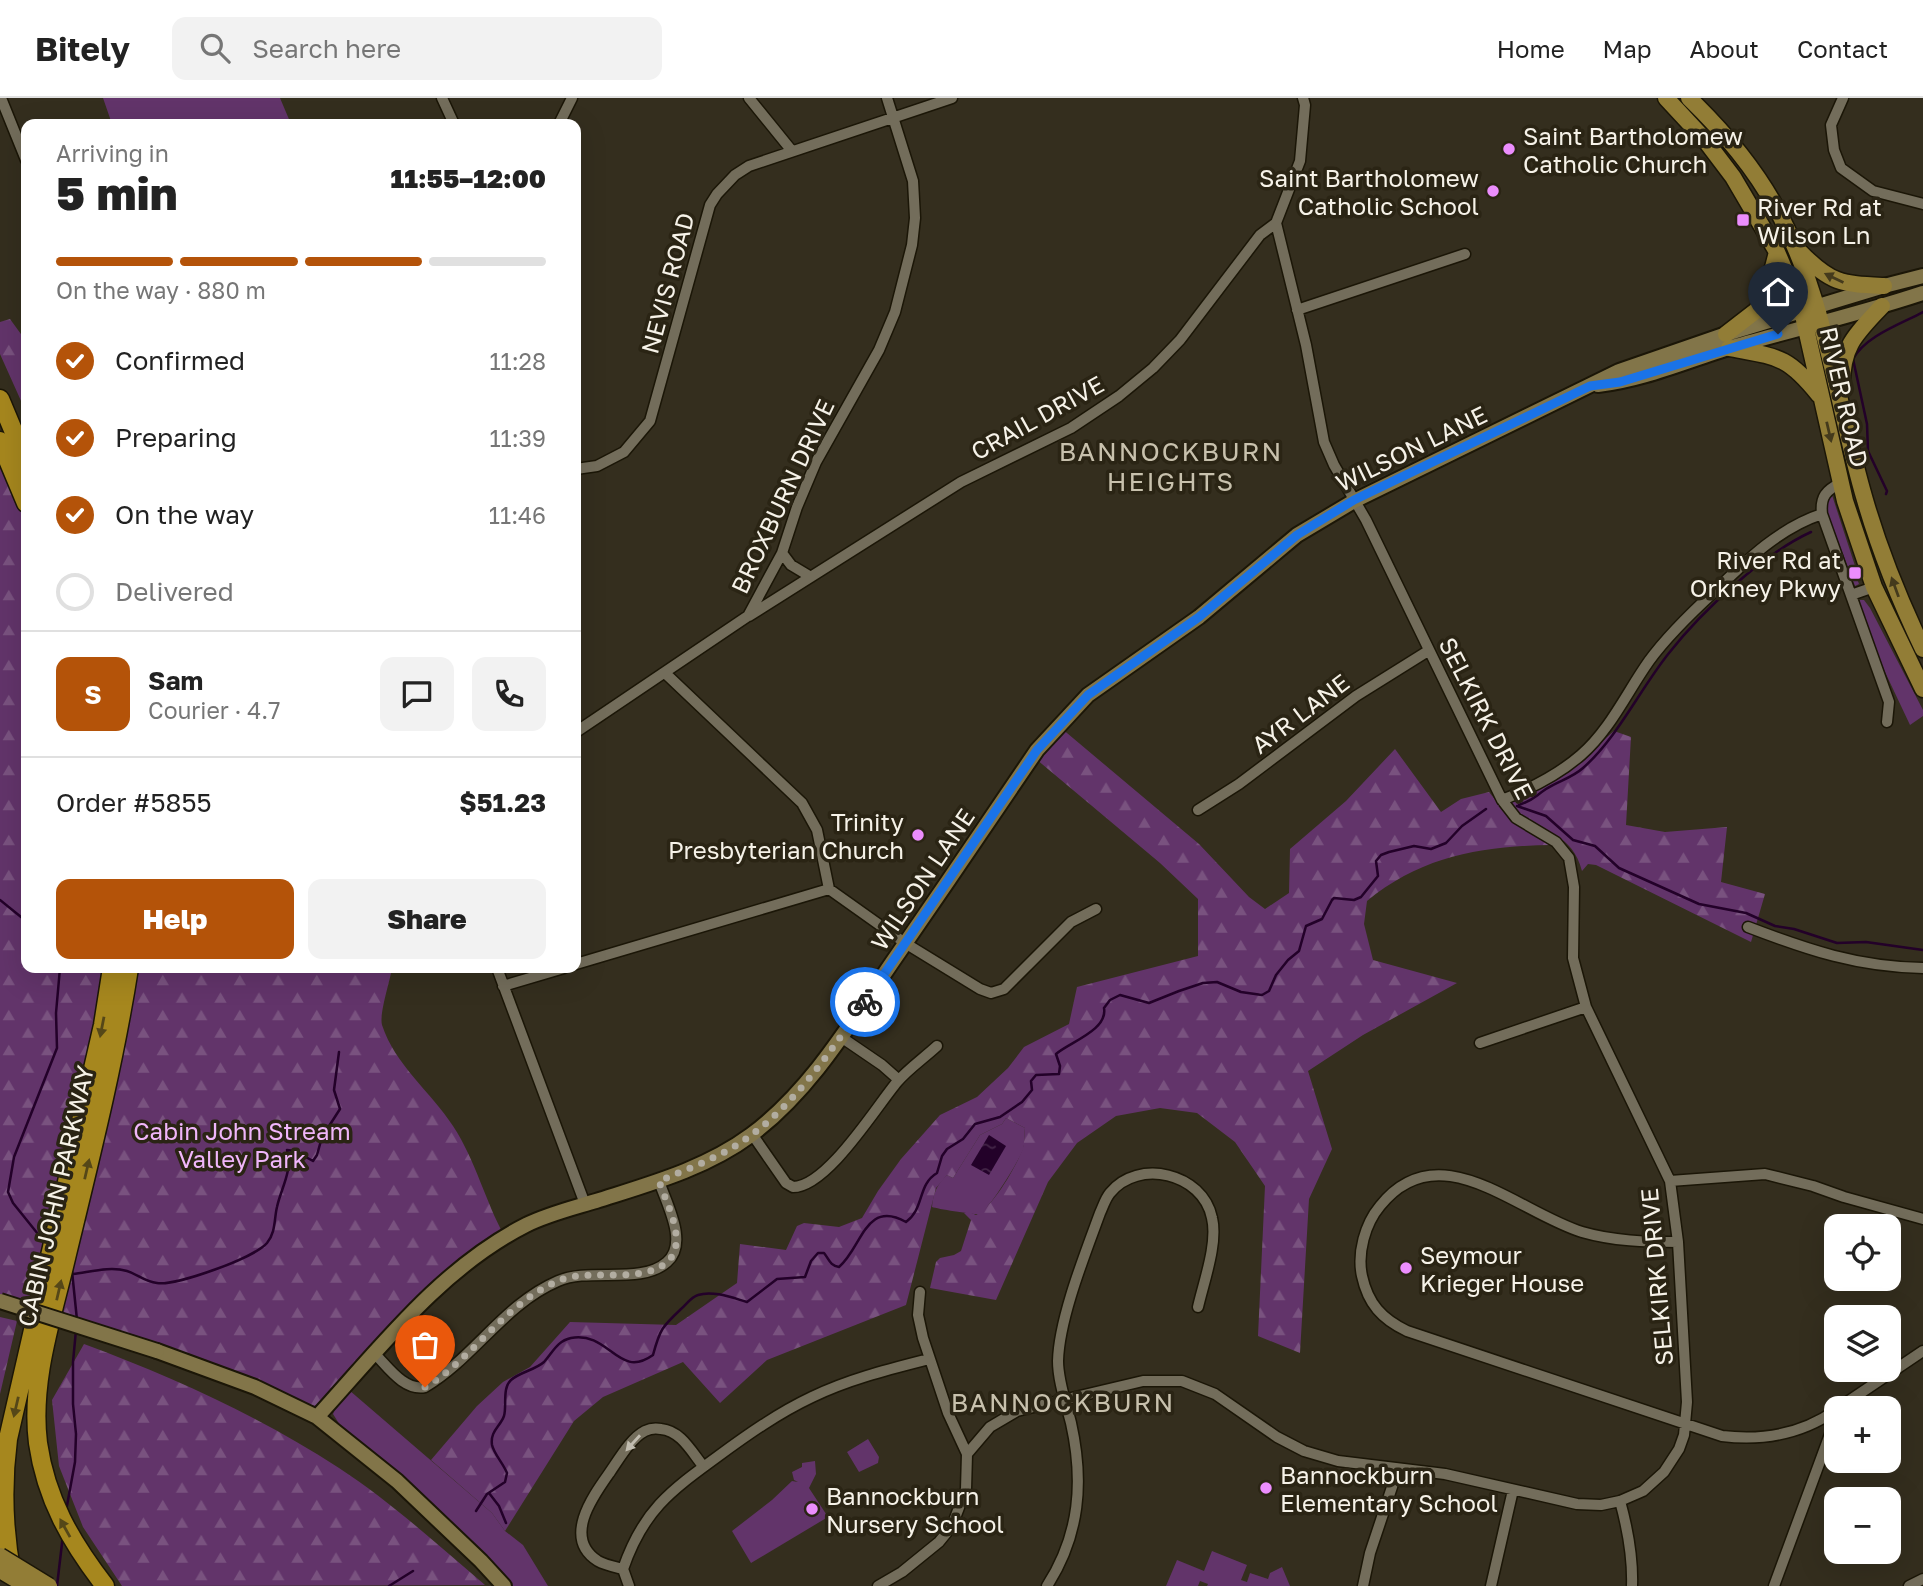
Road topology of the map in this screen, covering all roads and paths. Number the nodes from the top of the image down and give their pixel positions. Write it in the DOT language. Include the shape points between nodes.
graph roads {
  1 [pos="1,98"];
  2 [pos="442,98"];
  3 [pos="572,98"];
  4 [pos="749,98"];
  5 [pos="887,98"];
  6 [pos="952,98"];
  7 [pos="1314,98"];
  8 [pos="1666,98"];
  9 [pos="1689,98"];
  10 [pos="1843,98"];
  11 [pos="1304,102"];
  12 [pos="894,118"];
  13 [pos="452,119"];
  14 [pos="562,119"];
  15 [pos="21,148"];
  16 [pos="792,151"];
  17 [pos="1923,204"];
  18 [pos="1276,223"];
  19 [pos="1794,245"];
  20 [pos="1777,252"];
  21 [pos="1465,254"];
  22 [pos="1923,276"];
  23 [pos="1884,286"];
  24 [pos="1923,293"];
  25 [pos="1882,306"];
  26 [pos="1297,310"];
  27 [pos="1811,317"];
  28 [pos="1728,341"];
  29 [pos="0,399"];
  30 [pos="1822,400"];
  31 [pos="1842,405"];
  32 [pos="0,442"];
  33 [pos="21,448"];
  34 [pos="581,468"];
  35 [pos="1841,484"];
  36 [pos="21,491"];
  37 [pos="1354,500"];
  38 [pos="1822,514"];
  39 [pos="782,553"];
  40 [pos="811,577"];
  41 [pos="1874,587"];
  42 [pos="1852,595"];
  43 [pos="748,616"];
  44 [pos="1923,649"];
  45 [pos="1428,651"];
  46 [pos="665,673"];
  47 [pos="1923,689"];
  48 [pos="1887,722"];
  49 [pos="581,729"];
  50 [pos="1502,800"];
  51 [pos="1198,810"];
  52 [pos="829,889"];
  53 [pos="1096,909"];
  54 [pos="1748,928"];
  55 [pos="905,943"];
  56 [pos="581,962"];
  57 [pos="1923,968"];
  58 [pos="111,973"];
  59 [pos="128,973"];
  60 [pos="499,973"];
  61 [pos="547,973"];
  62 [pos="503,986"];
  63 [pos="1586,1007"];
  64 [pos="841,1037"];
  65 [pos="1480,1044"];
  66 [pos="937,1046"];
  67 [pos="898,1080"];
  68 [pos="752,1134"];
  69 [pos="659,1181"];
  70 [pos="1671,1181"];
  71 [pos="584,1204"];
  72 [pos="1923,1219"];
  73 [pos="1678,1242"];
  74 [pos="920,1292"];
  75 [pos="0,1301"];
  76 [pos="1198,1307"];
  77 [pos="39,1342"];
  78 [pos="1923,1351"];
  79 [pos="374,1354"];
  80 [pos="929,1359"];
  81 [pos="1857,1396"];
  82 [pos="1065,1399"];
  83 [pos="317,1417"];
  84 [pos="1824,1417"];
  85 [pos="1685,1425"];
  86 [pos="1824,1451"];
  87 [pos="968,1454"];
  88 [pos="704,1466"];
  89 [pos="1398,1469"];
  90 [pos="1513,1489"];
  91 [pos="1620,1502"];
  92 [pos="0,1556"];
  93 [pos="623,1569"];
  94 [pos="0,1570"];
  95 [pos="1923,1579"];
  96 [pos="100,1580"];
  97 [pos="14,1586"];
  98 [pos="27,1586"];
  99 [pos="49,1586"];
  100 [pos="505,1586"];
  101 [pos="629,1586"];
  102 [pos="878,1586"];
  103 [pos="1047,1586"];
  104 [pos="1363,1586"];
  105 [pos="1491,1586"];
  106 [pos="1632,1586"];
  107 [pos="1774,1586"];
  108 [pos="1909,1586"];
  1 -- 15 [label="street"];
  2 -- 13 [label="street"];
  3 -- 14 [label="street"];
  4 -- 16 [label="street"];
  5 -- 12 [label="street, BROXBURN DRIVE"];
  6 -- 12 [label="street, NEVIS ROAD"];
  7 -- 11 [label="street"];
  8 -- 20 [label="main road, RIVER ROAD" via="1733,177"];
  9 -- 19 [label="main road, RIVER ROAD" via="1749,167"];
  10 -- 17 [label="street" via="1831,125 1842,168 1873,191"];
  11 -- 18 [label="street" via="1300,161"];
  12 -- 16 [label="street, NEVIS ROAD"];
  12 -- 39 [label="street, BROXBURN DRIVE" via="913,181 915,218 895,312 817,462"];
  16 -- 34 [label="street, NEVIS ROAD" via="749,166 717,194 710,205 650,421 624,452 597,466"];
  18 -- 26 [label="street, SELKIRK DRIVE"];
  18 -- 40 [label="street, CRAIL DRIVE" via="1261,235 1180,340 1119,396 1071,428 961,482"];
  23 -- 19 [label="main road, one-way" via="1832,279"];
  19 -- 27 [label="main road, RIVER ROAD"];
  20 -- 27 [label="main road, RIVER ROAD"];
  20 -- 28 [label="main road" via="1757,310"];
  21 -- 26 [label="street"];
  22 -- 23 [label="main road, WILSON LANE"];
  23 -- 27 [label="main road, WILSON LANE"];
  24 -- 25 [label="main road, WILSON LANE"];
  25 -- 27 [label="main road, WILSON LANE"];
  25 -- 31 [label="main road" via="1846,350"];
  26 -- 37 [label="street, SELKIRK DRIVE" via="1325,442"];
  27 -- 28 [label="main road, WILSON LANE"];
  27 -- 30 [label="main road, RIVER ROAD"];
  27 -- 31 [label="main road, RIVER ROAD"];
  28 -- 30 [label="main road" via="1783,359"];
  28 -- 37 [label="main road, WILSON LANE" via="1619,371"];
  29 -- 33 [label="highway"];
  30 -- 35 [label="main road, RIVER ROAD, one-way"];
  44 -- 31 [label="main road, RIVER ROAD, one-way" via="1897,594 1865,500"];
  32 -- 36 [label="highway"];
  35 -- 38 [label="street" via="1825,493"];
  35 -- 41 [label="main road, RIVER ROAD"];
  37 -- 45 [label="street, SELKIRK DRIVE"];
  37 -- 55 [label="main road, WILSON LANE" via="1297,535 1199,617 1080,702 1037,750"];
  38 -- 42 [label="street"];
  38 -- 50 [label="street" via="1766,545 1676,627 1610,722 1581,755 1530,789"];
  39 -- 40 [label="street" via="791,565"];
  39 -- 43 [label="street, BROXBURN DRIVE"];
  40 -- 43 [label="street, CRAIL DRIVE"];
  41 -- 42 [label="street"];
  41 -- 47 [label="main road, RIVER ROAD"];
  42 -- 48 [label="street" via="1889,702"];
  43 -- 46 [label="street, BROXBURN DRIVE"];
  45 -- 50 [label="street, SELKIRK DRIVE"];
  45 -- 51 [label="street, AYR LANE" via="1356,696"];
  46 -- 49 [label="street, BROXBURN DRIVE"];
  46 -- 52 [label="street" via="802,803 817,830"];
  50 -- 63 [label="street, SELKIRK DRIVE" via="1516,818 1556,842 1569,858 1574,887 1573,958"];
  52 -- 55 [label="street"];
  52 -- 56 [label="street"];
  53 -- 55 [label="street" via="1071,922 1004,989 991,993"];
  54 -- 57 [label="street" via="1817,953"];
  55 -- 64 [label="main road, WILSON LANE"];
  58 -- 77 [label="highway, CABIN JOHN PARKWAY, one-way" via="62,1206"];
  77 -- 59 [label="highway, CABIN JOHN PARKWAY, one-way" via="72,1236"];
  60 -- 62 [label="street"];
  61 -- 62 [label="street"];
  62 -- 71 [label="street"];
  63 -- 65 [label="street"];
  63 -- 70 [label="street, SELKIRK DRIVE"];
  64 -- 67 [label="street"];
  64 -- 68 [label="main road, WILSON LANE" via="795,1096"];
  66 -- 67 [label="street"];
  67 -- 68 [label="street" via="844,1150 808,1184 793,1187 786,1183"];
  68 -- 69 [label="main road, WILSON LANE"];
  69 -- 71 [label="main road, WILSON LANE"];
  69 -- 79 [label="street" via="677,1233 668,1261 641,1273 579,1275 535,1292 425,1387 404,1382"];
  70 -- 72 [label="street" via="1765,1174"];
  70 -- 73 [label="street, SELKIRK DRIVE"];
  71 -- 79 [label="main road, WILSON LANE" via="527,1224 476,1254"];
  73 -- 85 [label="street, SELKIRK DRIVE"];
  73 -- 85 [label="street" via="1636,1242 1583,1232 1544,1218 1473,1180 1446,1174 1422,1176 1389,1194 1372,1215 1363,1240 1361,1271 1366,1294 1380,1314 1407,1331"];
  74 -- 80 [label="street" via="918,1315"];
  75 -- 83 [label="main road, bridge" via="157,1351 255,1387"];
  76 -- 82 [label="street" via="1214,1234 1206,1202 1194,1187 1171,1175 1149,1173 1126,1181 1110,1193 1100,1213 1059,1342"];
  96 -- 77 [label="highway, CABIN JOHN PARKWAY, one-way" via="59,1517 44,1476 36,1407"];
  77 -- 97 [label="highway, CABIN JOHN PARKWAY, one-way" via="8,1439 3,1486 6,1546"];
  78 -- 81 [label="street"];
  79 -- 83 [label="main road, WILSON LANE"];
  80 -- 87 [label="street"];
  80 -- 88 [label="street" via="813,1396"];
  82 -- 87 [label="street" via="1003,1418"];
  82 -- 89 [label="street" via="1143,1381 1182,1381 1215,1394 1304,1451"];
  82 -- 103 [label="street" via="1078,1452 1079,1499 1068,1546"];
  83 -- 100 [label="main road" via="397,1481"];
  84 -- 85 [label="street" via="1764,1437 1722,1436"];
  85 -- 91 [label="street, SELKIRK DRIVE" via="1679,1449 1664,1472 1643,1491"];
  86 -- 107 [label="street"];
  87 -- 102 [label="street" via="967,1489 952,1527 902,1572"];
  88 -- 93 [label="street" via="651,1511"];
  88 -- 93 [label="street, one-way" via="678,1434 663,1429 645,1431 618,1460 580,1528 588,1551 598,1561"];
  89 -- 90 [label="street"];
  89 -- 104 [label="street"];
  90 -- 91 [label="street" via="1577,1504"];
  90 -- 105 [label="street"];
  91 -- 106 [label="street" via="1629,1533"];
  92 -- 99 [label="main road, bridge"];
  93 -- 101 [label="street"];
  94 -- 98 [label="main road, bridge"];
  95 -- 108 [label="street"];
}
